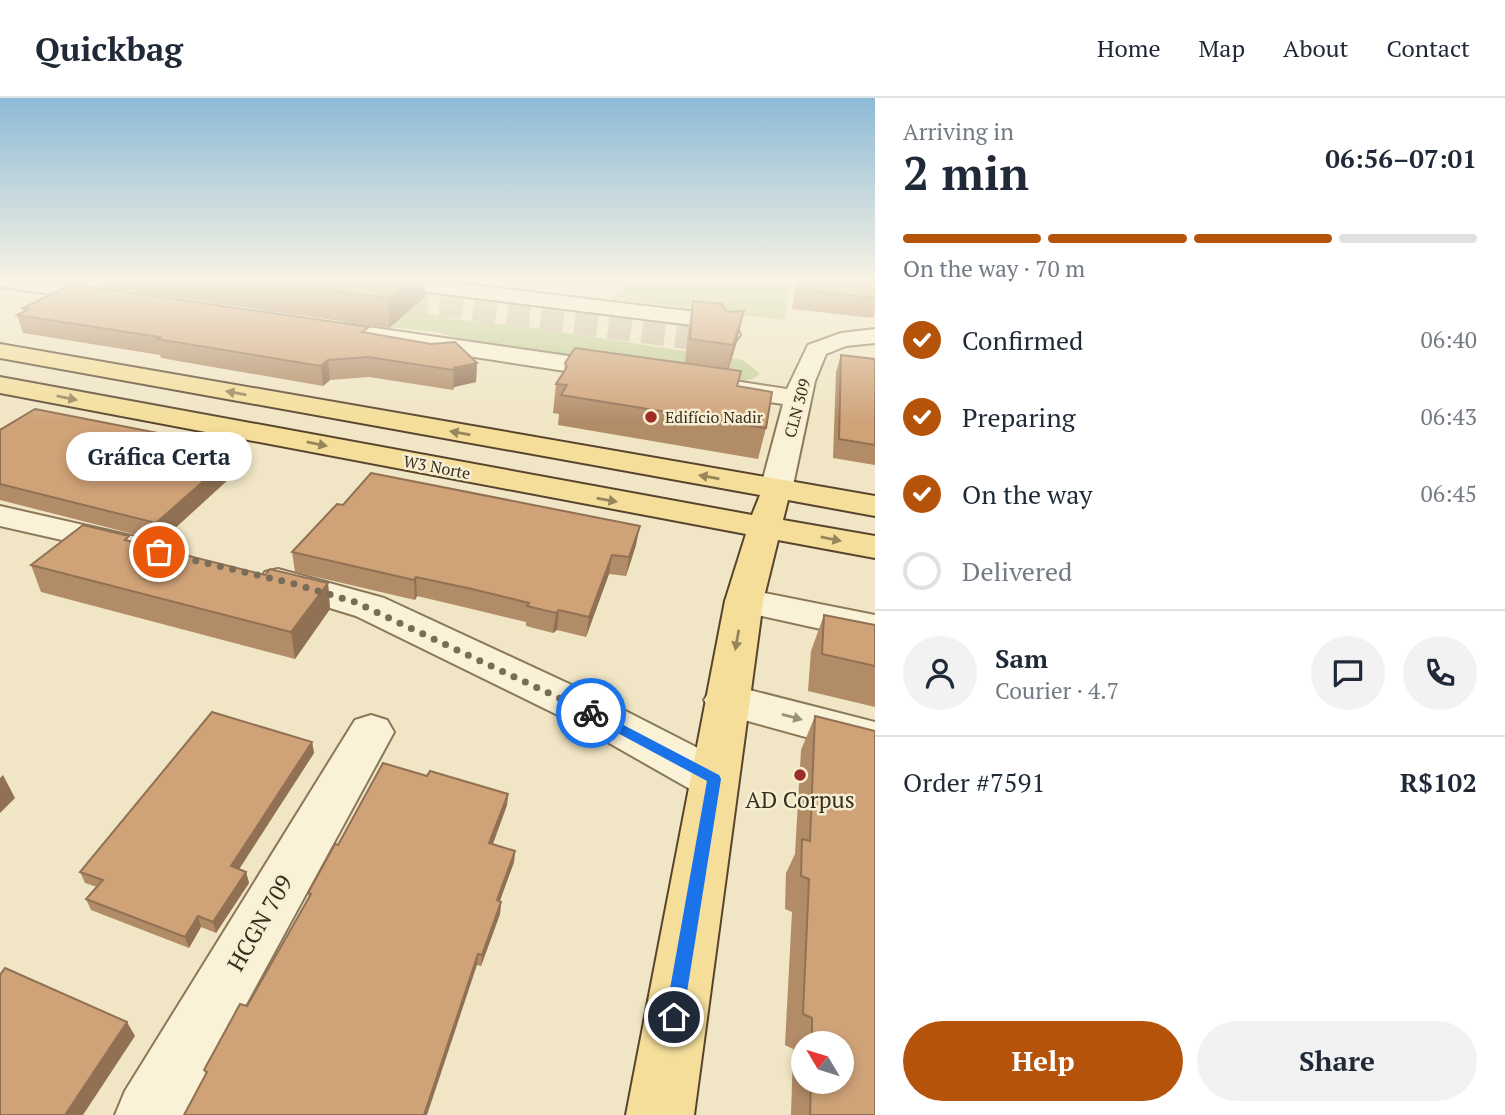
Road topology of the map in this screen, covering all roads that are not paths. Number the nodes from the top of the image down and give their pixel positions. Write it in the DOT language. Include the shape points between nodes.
graph roads {
  1 [pos="331,328"];
  2 [pos="727,328"];
  3 [pos="728,335"];
  4 [pos="875,335"];
  5 [pos="841,340"];
  6 [pos="875,344"];
  7 [pos="0,351"];
  8 [pos="640,374"];
  9 [pos="693,382"];
  10 [pos="0,385"];
  11 [pos="799,399"];
  12 [pos="509,442"];
  13 [pos="652,467"];
  14 [pos="468,472"];
  15 [pos="557,490"];
  16 [pos="776,490"];
  17 [pos="875,506"];
  18 [pos="0,516"];
  19 [pos="764,526"];
  20 [pos="875,547"];
  21 [pos="159,552"];
  22 [pos="238,570"];
  23 [pos="744,600"];
  24 [pos="875,628"];
  25 [pos="726,700"];
  26 [pos="371,732"];
  27 [pos="875,739"];
  28 [pos="714,779"];
  29 [pos="149,1115"];
  30 [pos="660,1115"];
  1 -- 8 [label="street"];
  2 -- 3 [label="street"];
  4 -- 5 [label="street, CLN 309"];
  5 -- 6 [label="street"];
  5 -- 11 [label="street, CLN 309" via="816,350"];
  12 -- 7 [label="main road, W3 Norte, one-way"];
  9 -- 11 [label="street"];
  10 -- 14 [label="main road, W3 Norte, one-way"];
  11 -- 16 [label="street, CLN 309"];
  12 -- 13 [label="main road, W3 Norte"];
  12 -- 14 [label="main road" via="510,453 503,463"];
  13 -- 15 [label="main road" via="550,460 539,471 542,480"];
  16 -- 13 [label="main road, W3 Norte, one-way"];
  14 -- 15 [label="main road, W3 Norte"];
  15 -- 19 [label="main road, W3 Norte, one-way"];
  16 -- 17 [label="main road, W3 Norte"];
  16 -- 19 [label="main road, CLN 309"];
  18 -- 21 [label="street"];
  19 -- 20 [label="main road, W3 Norte, one-way"];
  19 -- 23 [label="main road, CLN 309"];
  22 -- 28 [label="street" via="370,607 590,712"];
  23 -- 24 [label="street"];
  23 -- 25 [label="main road, CLN 309, one-way"];
  25 -- 27 [label="street, one-way"];
  25 -- 28 [label="main road, CLN 309"];
  26 -- 29 [label="street, HCGN 709"];
  28 -- 30 [label="main road, CLN 309"];
}
